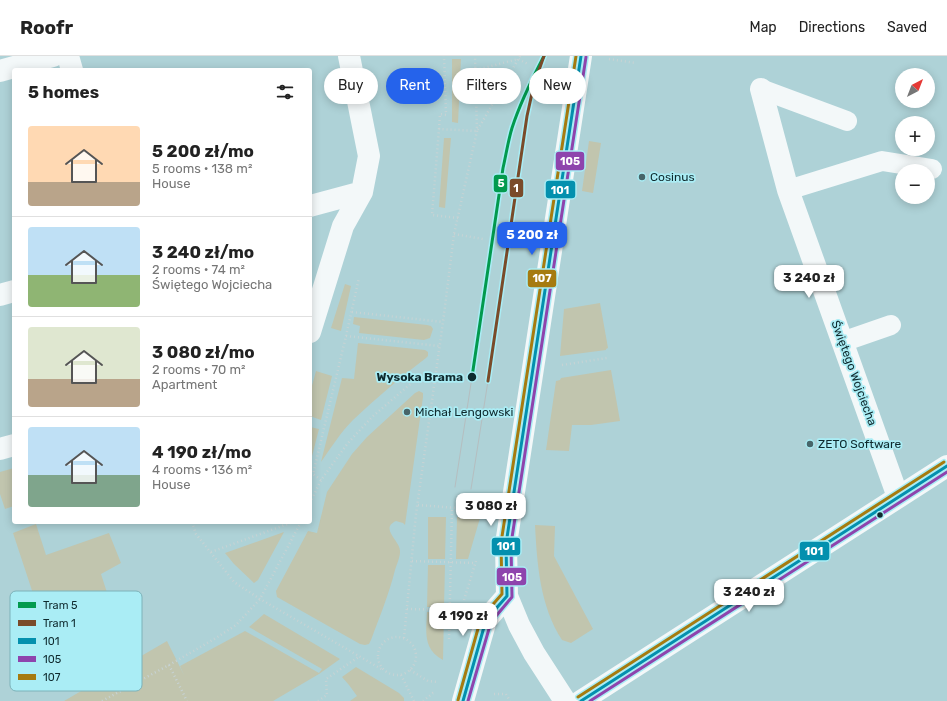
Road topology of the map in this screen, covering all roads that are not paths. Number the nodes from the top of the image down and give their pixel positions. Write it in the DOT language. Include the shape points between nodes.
graph roads {
  1 [pos="53,56"];
  2 [pos="68,56"];
  3 [pos="349,56"];
  4 [pos="581,56"];
  5 [pos="71,68"];
  6 [pos="0,71"];
  7 [pos="761,89"];
  8 [pos="847,121"];
  9 [pos="901,164"];
  10 [pos="788,190"];
  11 [pos="362,192"];
  12 [pos="312,205"];
  13 [pos="12,292"];
  14 [pos="0,295"];
  15 [pos="891,325"];
  16 [pos="312,326"];
  17 [pos="842,342"];
  18 [pos="12,446"];
  19 [pos="0,449"];
  20 [pos="947,466"];
  21 [pos="898,497"];
  22 [pos="507,596"];
  23 [pos="462,701"];
  24 [pos="565,701"];
  25 [pos="581,701"];
  1 -- 6 [label="street"];
  2 -- 5 [label="street"];
  3 -- 11 [label="street" via="369,156"];
  4 -- 22 [label="street" via="506,544"];
  7 -- 8 [label="lane"];
  7 -- 10 [label="street, Świętego Wojciecha"];
  9 -- 10 [label="lane" via="882,161"];
  10 -- 17 [label="street, Świętego Wojciecha"];
  11 -- 12 [label="street"];
  11 -- 16 [label="street" via="343,226"];
  13 -- 14 [label="street"];
  15 -- 17 [label="lane"];
  17 -- 21 [label="street, Świętego Wojciecha"];
  18 -- 19 [label="street"];
  20 -- 21 [label="street"];
  21 -- 25 [label="street"];
  22 -- 23 [label="street" via="486,620"];
  22 -- 24 [label="street" via="534,653"];
}
